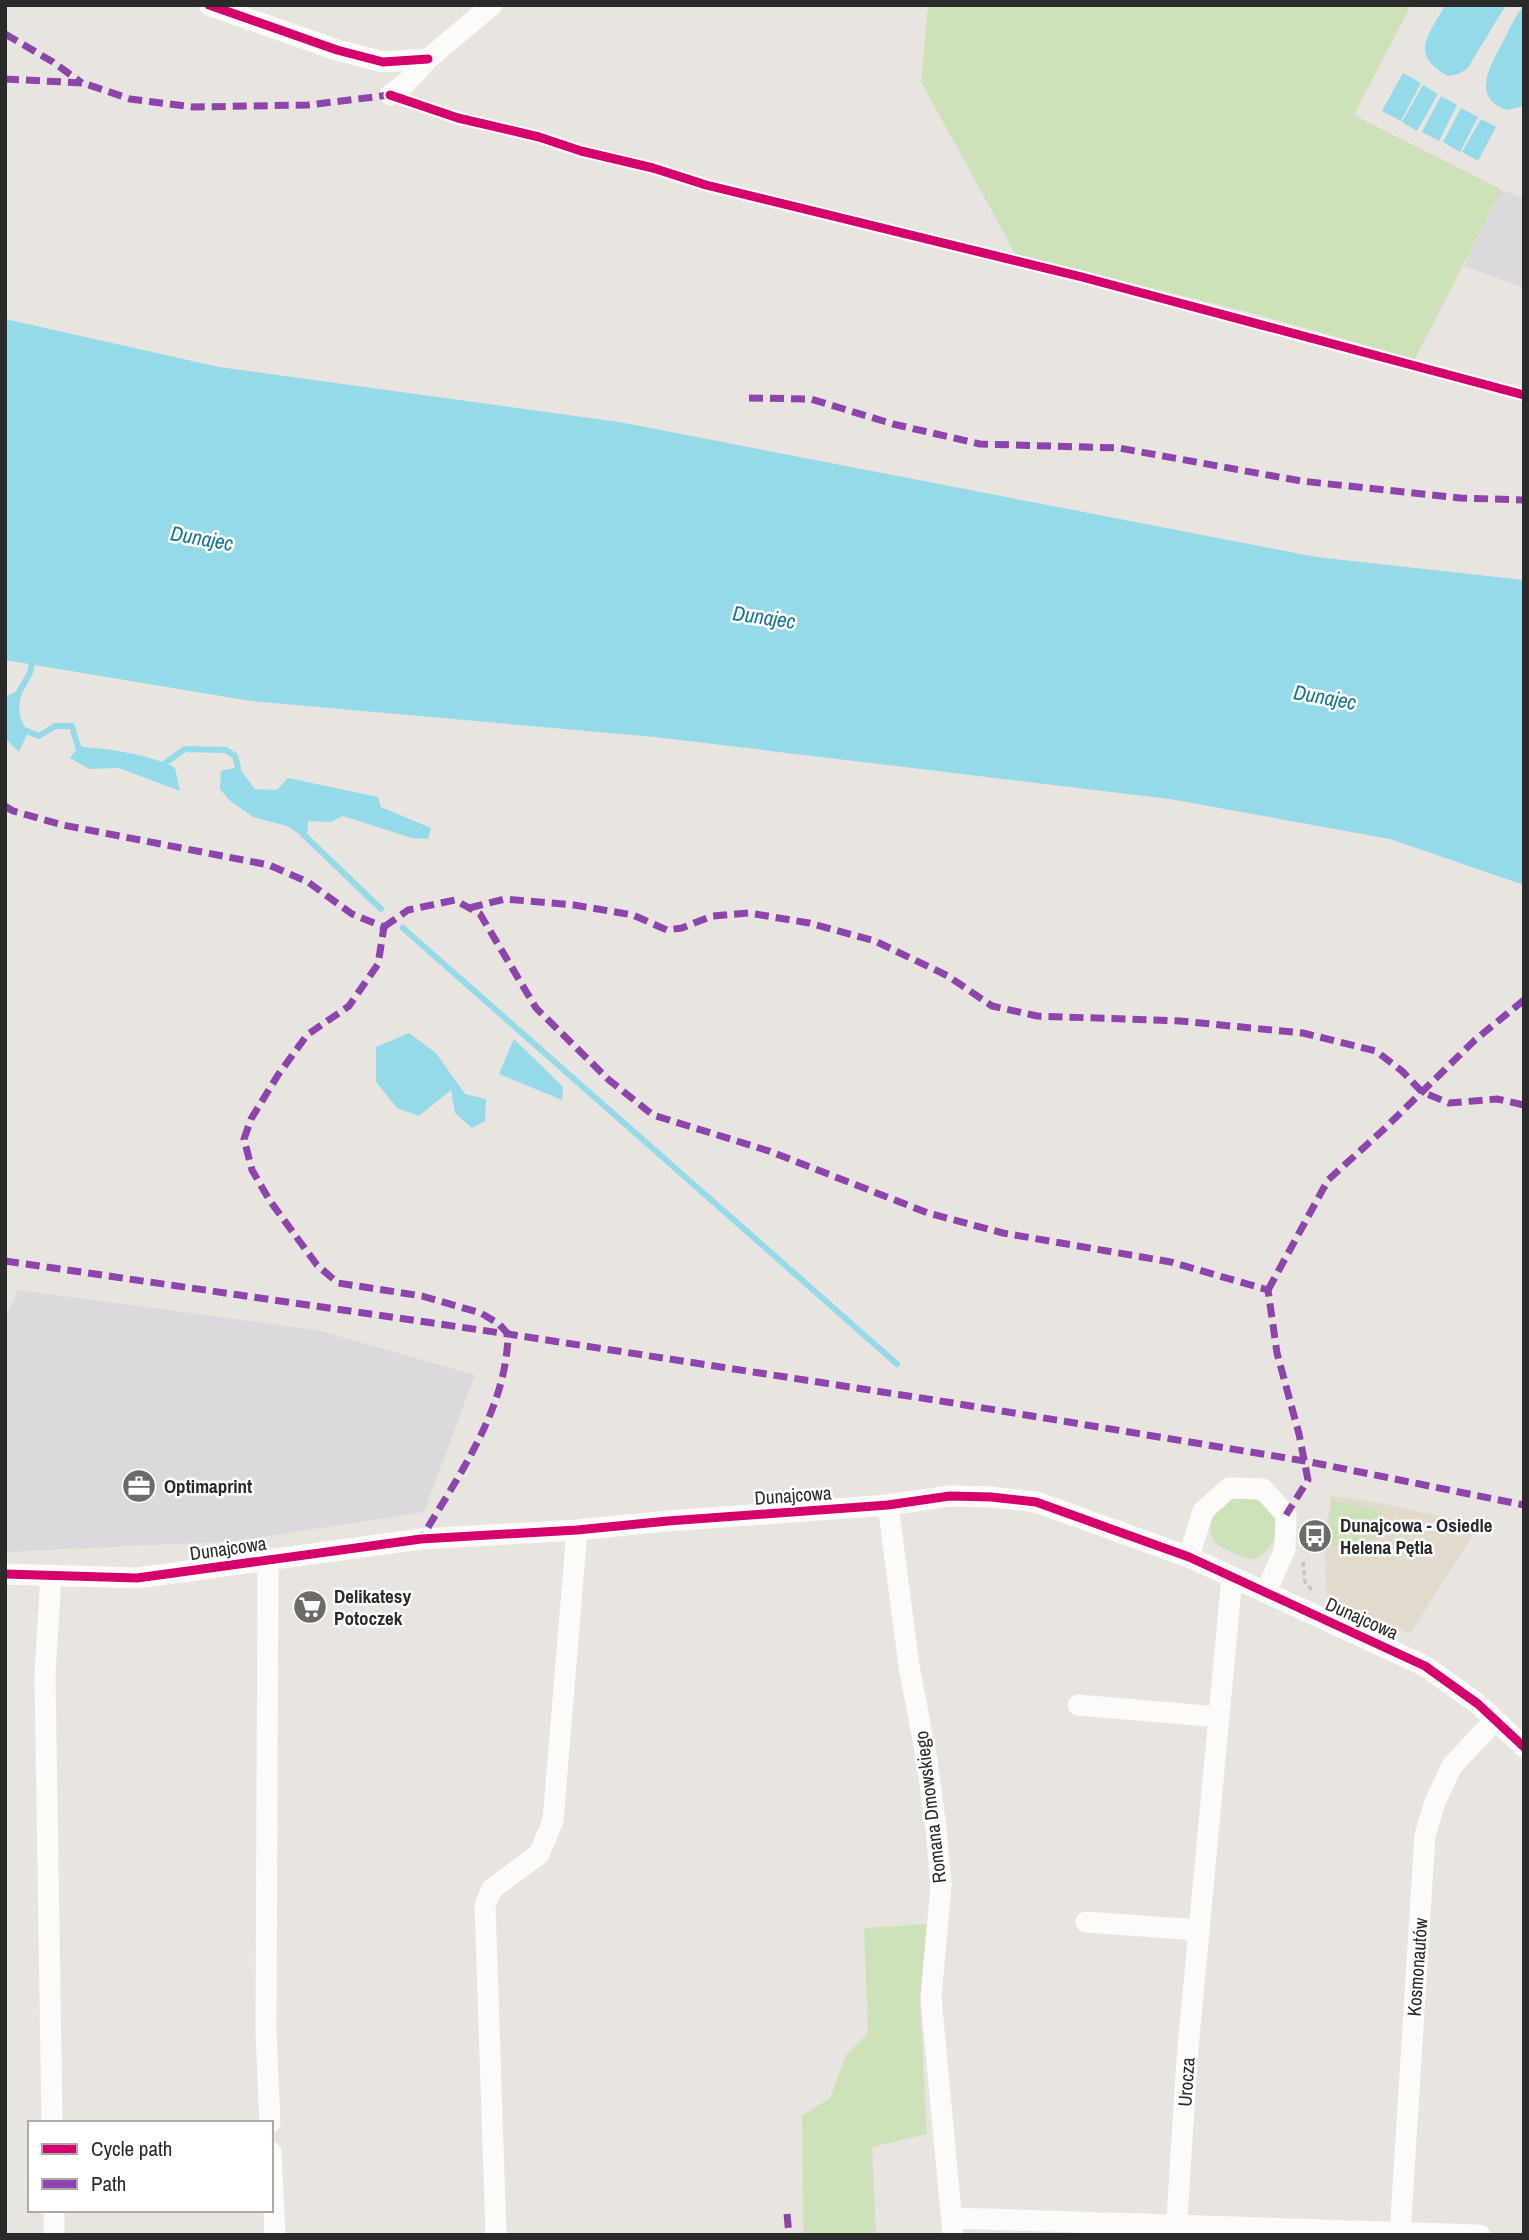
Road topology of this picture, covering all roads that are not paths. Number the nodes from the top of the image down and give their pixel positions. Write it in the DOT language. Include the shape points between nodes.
graph roads {
  1 [pos="209,5"];
  2 [pos="492,5"];
  3 [pos="428,59"];
  4 [pos="390,95"];
  5 [pos="888,1505"];
  6 [pos="578,1530"];
  7 [pos="1189,1557"];
  8 [pos="268,1560"];
  9 [pos="5,1574"];
  10 [pos="51,1575"];
  11 [pos="1232,1577"];
  12 [pos="1266,1592"];
  13 [pos="1078,1705"];
  14 [pos="1219,1717"];
  15 [pos="1495,1720"];
  16 [pos="1524,1747"];
  17 [pos="1086,1922"];
  18 [pos="1199,1930"];
  19 [pos="52,2121"];
  20 [pos="270,2121"];
  21 [pos="273,2194"];
  22 [pos="54,2212"];
  23 [pos="953,2227"];
  24 [pos="1176,2230"];
  25 [pos="1400,2234"];
  26 [pos="54,2235"];
  27 [pos="275,2235"];
  28 [pos="496,2235"];
  29 [pos="1480,2235"];
  1 -- 3 [label="street" via="383,62"];
  2 -- 3 [label="street"];
  3 -- 4 [label="street"];
  5 -- 6 [label="street, Dunajcowa"];
  5 -- 7 [label="street, Dunajcowa" via="950,1496 1036,1502"];
  5 -- 23 [label="street, Romana Dmowskiego" via="936,1828 941,1886 931,1997"];
  6 -- 8 [label="street, Dunajcowa" via="421,1539"];
  6 -- 28 [label="street" via="552,1821 538,1854 492,1889 485,1905"];
  7 -- 11 [label="street, Dunajcowa"];
  7 -- 12 [label="street" via="1203,1511 1229,1488 1263,1489 1286,1515 1285,1549"];
  8 -- 10 [label="street, Dunajcowa" via="137,1578"];
  8 -- 20 [label="street" via="266,2031"];
  9 -- 10 [label="street, Dunajcowa"];
  10 -- 19 [label="street" via="45,1675"];
  11 -- 12 [label="street, Dunajcowa"];
  11 -- 14 [label="street, Urocza"];
  12 -- 15 [label="street, Dunajcowa" via="1425,1666"];
  13 -- 14 [label="street"];
  14 -- 18 [label="street, Urocza"];
  15 -- 16 [label="street, Dunajcowa"];
  15 -- 25 [label="street, Kosmonautów" via="1451,1766 1425,1835"];
  17 -- 18 [label="street"];
  18 -- 24 [label="street, Urocza"];
  21 -- 27 [label="street"];
  22 -- 26 [label="street"];
  23 -- 24 [label="street"];
  24 -- 25 [label="street"];
  25 -- 29 [label="street"];
}
